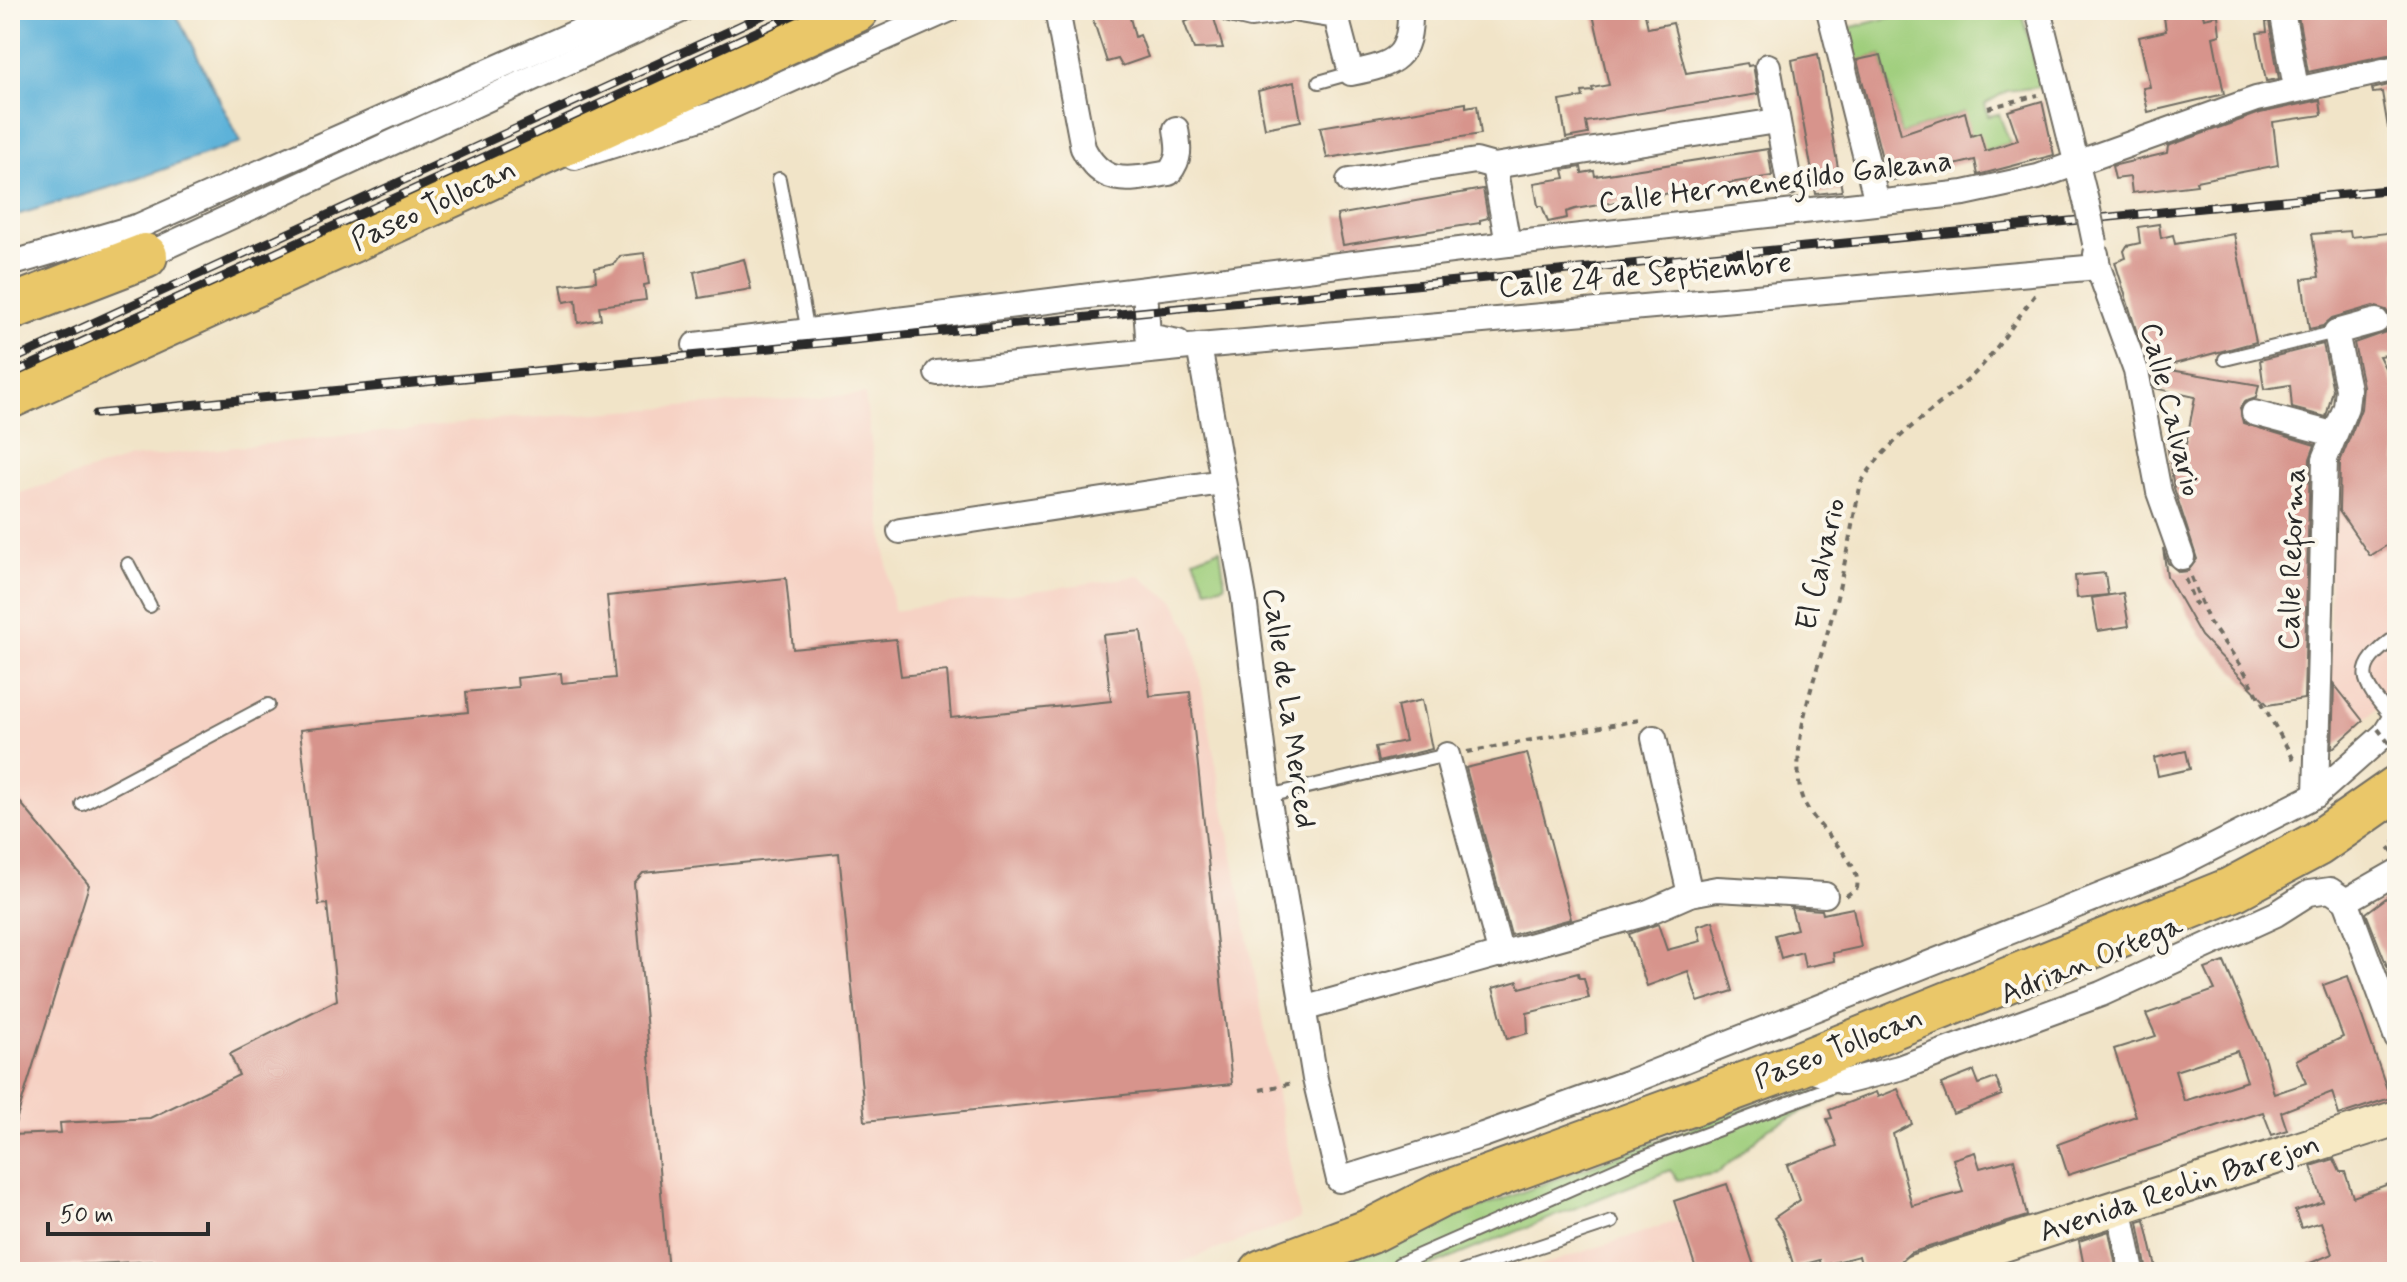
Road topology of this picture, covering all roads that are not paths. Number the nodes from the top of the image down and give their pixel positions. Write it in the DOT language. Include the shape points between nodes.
graph roads {
  1 [pos="627,10"];
  2 [pos="681,10"];
  3 [pos="856,10"];
  4 [pos="948,10"];
  5 [pos="1057,10"];
  6 [pos="1230,10"];
  7 [pos="1286,10"];
  8 [pos="1299,10"];
  9 [pos="1410,10"];
  10 [pos="1829,10"];
  11 [pos="2038,10"];
  12 [pos="2282,10"];
  13 [pos="1768,66"];
  14 [pos="2397,68"];
  15 [pos="1351,73"];
  16 [pos="1319,82"];
  17 [pos="2296,88"];
  18 [pos="1776,121"];
  19 [pos="1176,129"];
  20 [pos="537,156"];
  21 [pos="2077,160"];
  22 [pos="1494,166"];
  23 [pos="779,179"];
  24 [pos="1349,181"];
  25 [pos="1789,183"];
  26 [pos="1877,202"];
  27 [pos="1508,244"];
  28 [pos="2096,255"];
  29 [pos="145,256"];
  30 [pos="10,264"];
  31 [pos="1145,290"];
  32 [pos="10,308"];
  33 [pos="2376,321"];
  34 [pos="808,332"];
  35 [pos="2336,332"];
  36 [pos="695,345"];
  37 [pos="1199,346"];
  38 [pos="2225,359"];
  39 [pos="937,373"];
  40 [pos="10,396"];
  41 [pos="2254,413"];
  42 [pos="2333,434"];
  43 [pos="1222,482"];
  44 [pos="900,531"];
  45 [pos="128,564"];
  46 [pos="2182,565"];
  47 [pos="150,606"];
  48 [pos="2397,636"];
  49 [pos="268,705"];
  50 [pos="2389,721"];
  51 [pos="1654,738"];
  52 [pos="1447,755"];
  53 [pos="2397,788"];
  54 [pos="2316,795"];
  55 [pos="1268,796"];
  56 [pos="82,804"];
  57 [pos="2397,872"];
  58 [pos="1690,894"];
  59 [pos="1825,895"];
  60 [pos="2346,901"];
  61 [pos="1501,955"];
  62 [pos="1306,1008"];
  63 [pos="2397,1038"];
  64 [pos="1797,1065"];
  65 [pos="1844,1082"];
  66 [pos="2397,1118"];
  67 [pos="2119,1205"];
  68 [pos="1612,1222"];
  69 [pos="1262,1272"];
  70 [pos="1394,1272"];
  71 [pos="1462,1272"];
  72 [pos="1916,1272"];
  73 [pos="2132,1272"];
  1 -- 30 [label="street" via="139,226"];
  2 -- 29 [label="street"];
  3 -- 20 [label="highway, Paseo Tollocan"];
  4 -- 20 [label="street" via="714,114 583,156"];
  5 -- 19 [label="street" via="1083,148 1093,169 1113,179 1169,173 1180,151"];
  6 -- 7 [label="street" via="1251,15"];
  8 -- 15 [label="street" via="1336,16"];
  9 -- 15 [label="street" via="1405,48 1378,68"];
  10 -- 26 [label="street"];
  11 -- 21 [label="street, Calle Calvario"];
  12 -- 17 [label="street"];
  13 -- 18 [label="street"];
  14 -- 17 [label="street, Calle Hermenegildo Galeana"];
  15 -- 16 [label="lane"];
  17 -- 21 [label="street, Calle Hermenegildo Galeana"];
  18 -- 22 [label="street"];
  18 -- 25 [label="street"];
  20 -- 40 [label="highway, Paseo Tollocan"];
  21 -- 26 [label="street, Calle Hermenegildo Galeana" via="2038,177 1964,193"];
  21 -- 28 [label="street, Calle Calvario, bridge"];
  22 -- 24 [label="street" via="1476,161"];
  22 -- 27 [label="street"];
  23 -- 34 [label="lane"];
  26 -- 27 [label="street, Calle Hermenegildo Galeana"];
  27 -- 31 [label="street, Calle Hermenegildo Galeana"];
  28 -- 37 [label="street, Calle 24 de Septiembre" via="2055,269"];
  28 -- 46 [label="street, Calle Calvario" via="2136,371 2159,492"];
  29 -- 32 [label="highway"];
  31 -- 34 [label="street, Calle Hermenegildo Galeana"];
  31 -- 37 [label="street" via="1148,336"];
  33 -- 35 [label="street"];
  34 -- 36 [label="street, Calle Hermenegildo Galeana"];
  35 -- 38 [label="lane"];
  35 -- 42 [label="street, Calle Reforma" via="2348,389"];
  37 -- 39 [label="street, Calle 24 de Septiembre"];
  37 -- 43 [label="street, Calle de La Merced"];
  41 -- 42 [label="street"];
  42 -- 54 [label="street, Calle Reforma" via="2325,459"];
  43 -- 44 [label="street"];
  43 -- 55 [label="street, Calle de La Merced" via="1244,598"];
  45 -- 47 [label="lane"];
  48 -- 50 [label="lane" via="2370,656 2364,671"];
  49 -- 56 [label="lane"];
  50 -- 54 [label="street" via="2385,734"];
  51 -- 58 [label="street"];
  52 -- 55 [label="lane"];
  52 -- 61 [label="street"];
  53 -- 64 [label="highway, Paseo Tollocan" via="2317,844 2231,890"];
  54 -- 62 [label="street, Calle de La Merced" via="2176,866 2078,905 1613,1088 1339,1180 1315,1079"];
  55 -- 62 [label="street, Calle de La Merced"];
  57 -- 60 [label="street"];
  58 -- 59 [label="street" via="1717,889"];
  58 -- 61 [label="street" via="1644,914"];
  60 -- 63 [label="street"];
  60 -- 65 [label="street, Adrian Ortega" via="2330,890 2309,893 2276,914 2101,994 1899,1068"];
  61 -- 62 [label="street"];
  64 -- 65 [label="street"];
  64 -- 69 [label="highway, Paseo Tollocan" via="1441,1195 1371,1231"];
  65 -- 70 [label="lane" via="1634,1161 1399,1264"];
  66 -- 67 [label="main road, Avenida Reolin Barejon"];
  67 -- 72 [label="main road, Avenida Reolin Barejon"];
  67 -- 73 [label="street"];
  68 -- 71 [label="lane"];
}
